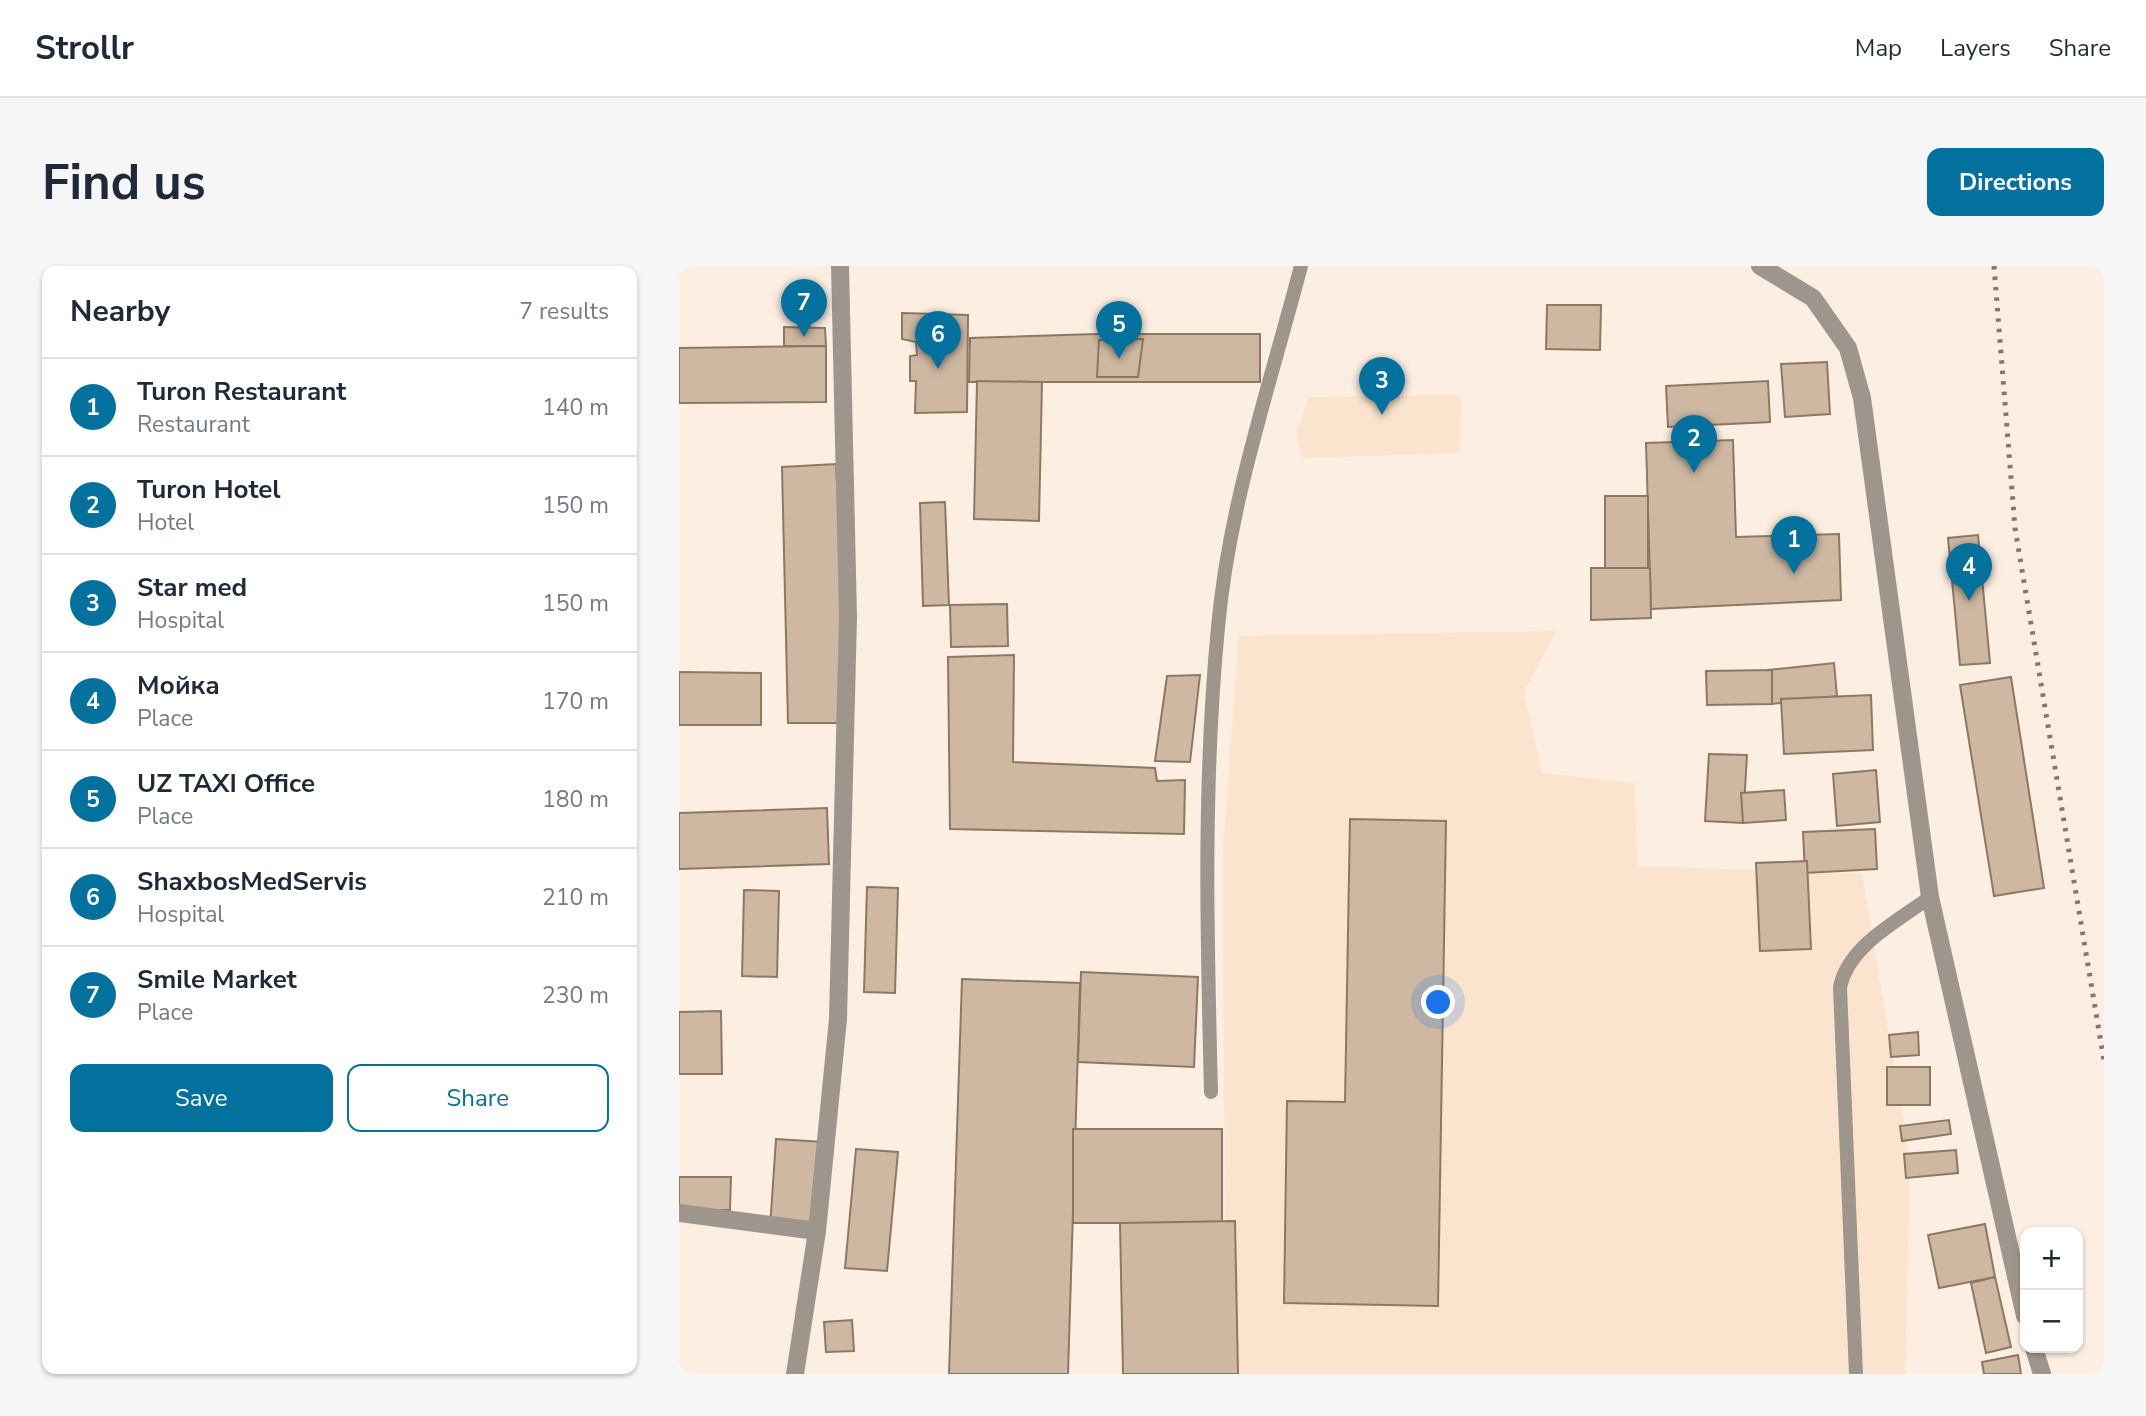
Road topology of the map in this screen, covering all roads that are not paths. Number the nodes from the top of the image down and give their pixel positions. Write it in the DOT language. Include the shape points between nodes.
graph roads {
  1 [pos="840,266"];
  2 [pos="1301,266"];
  3 [pos="1760,266"];
  4 [pos="1930,897"];
  5 [pos="1211,1092"];
  6 [pos="679,1213"];
  7 [pos="817,1231"];
  8 [pos="2020,1294"];
  9 [pos="2036,1353"];
  10 [pos="795,1374"];
  11 [pos="1856,1374"];
  12 [pos="2042,1374"];
  1 -- 7 [label="street" via="848,617 846,762 838,1019"];
  2 -- 5 [label="lane" via="1241,489 1218,625 1205,838"];
  3 -- 4 [label="street" via="1813,298 1848,348 1862,398"];
  4 -- 8 [label="street"];
  4 -- 11 [label="lane" via="1855,954 1844,970 1840,988"];
  6 -- 7 [label="street"];
  7 -- 10 [label="street"];
  9 -- 12 [label="street"];
}
